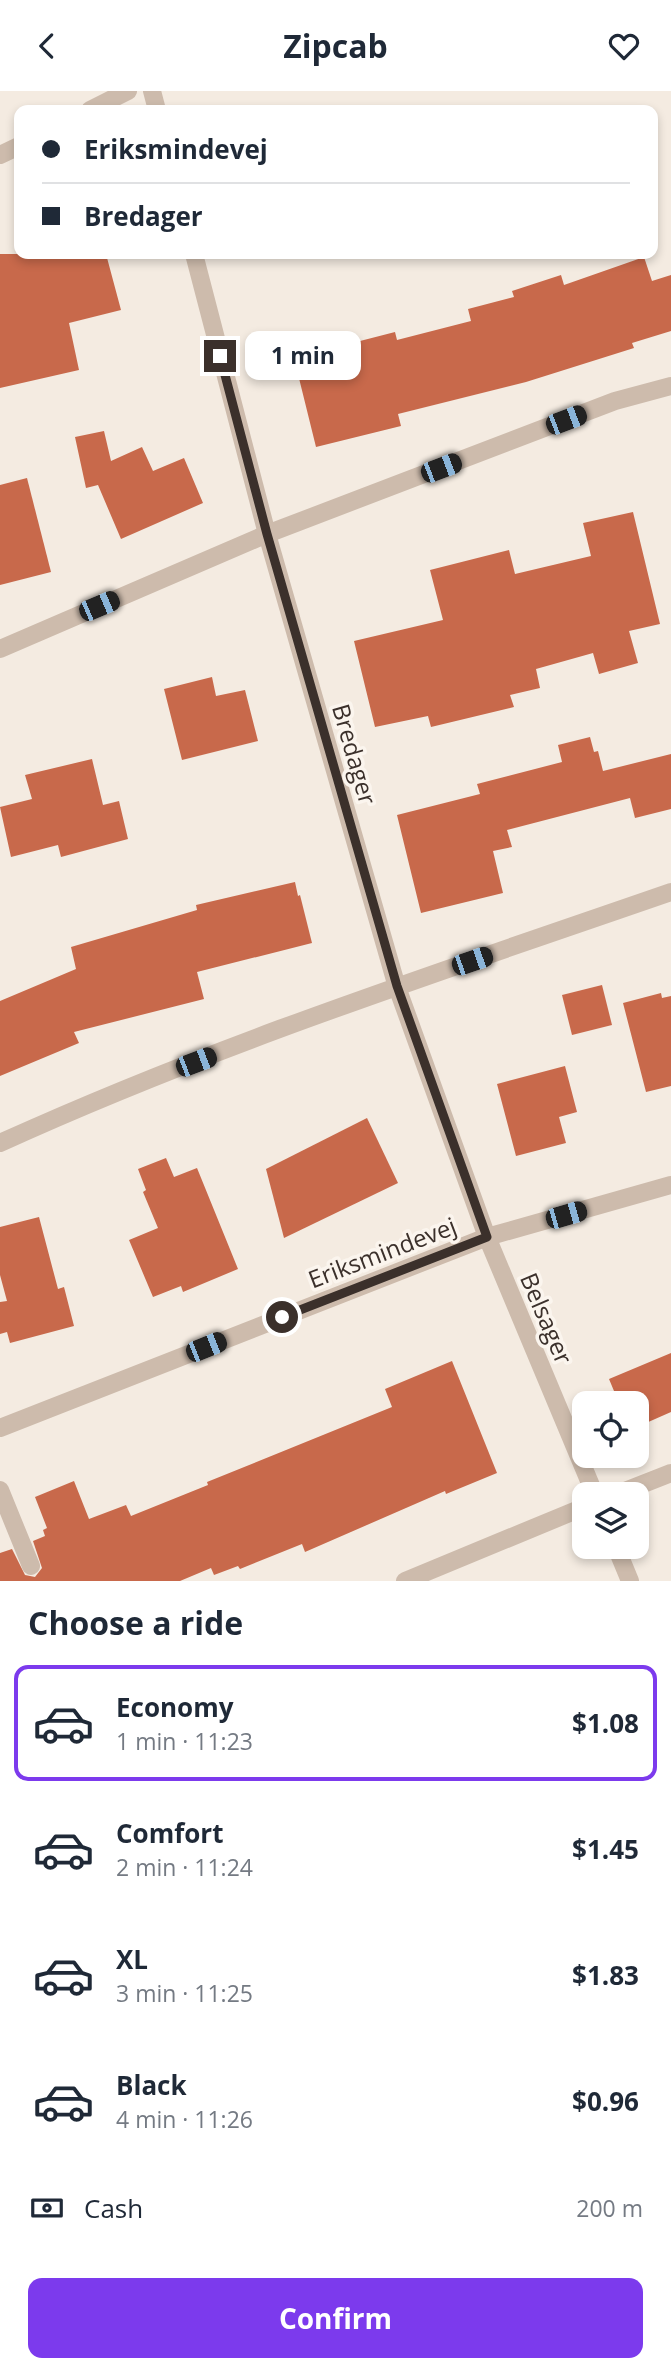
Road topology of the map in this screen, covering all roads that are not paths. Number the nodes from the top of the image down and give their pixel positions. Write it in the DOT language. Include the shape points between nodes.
graph roads {
  1 [pos="128,91"];
  2 [pos="100,105"];
  3 [pos="195,259"];
  4 [pos="671,386"];
  5 [pos="267,534"];
  6 [pos="0,649"];
  7 [pos="671,892"];
  8 [pos="397,986"];
  9 [pos="0,1143"];
  10 [pos="671,1185"];
  11 [pos="487,1237"];
  12 [pos="0,1428"];
  13 [pos="671,1473"];
  14 [pos="590,1482"];
  15 [pos="648,1482"];
  16 [pos="0,1490"];
  17 [pos="572,1512"];
  18 [pos="621,1559"];
  19 [pos="31,1566"];
  20 [pos="405,1581"];
  21 [pos="630,1581"];
  1 -- 2 [label="street"];
  3 -- 5 [label="street, Bredager"];
  4 -- 5 [label="street" via="615,401"];
  5 -- 6 [label="street"];
  5 -- 8 [label="street, Bredager"];
  7 -- 8 [label="street"];
  8 -- 9 [label="street" via="95,1100"];
  8 -- 11 [label="street, Bredager"];
  10 -- 11 [label="street, Eriksmindevej"];
  11 -- 12 [label="street, Eriksmindevej"];
  11 -- 14 [label="street, Belsager"];
  13 -- 15 [label="street"];
  16 -- 19 [label="street"];
  17 -- 20 [label="street"];
  18 -- 21 [label="street"];
}
